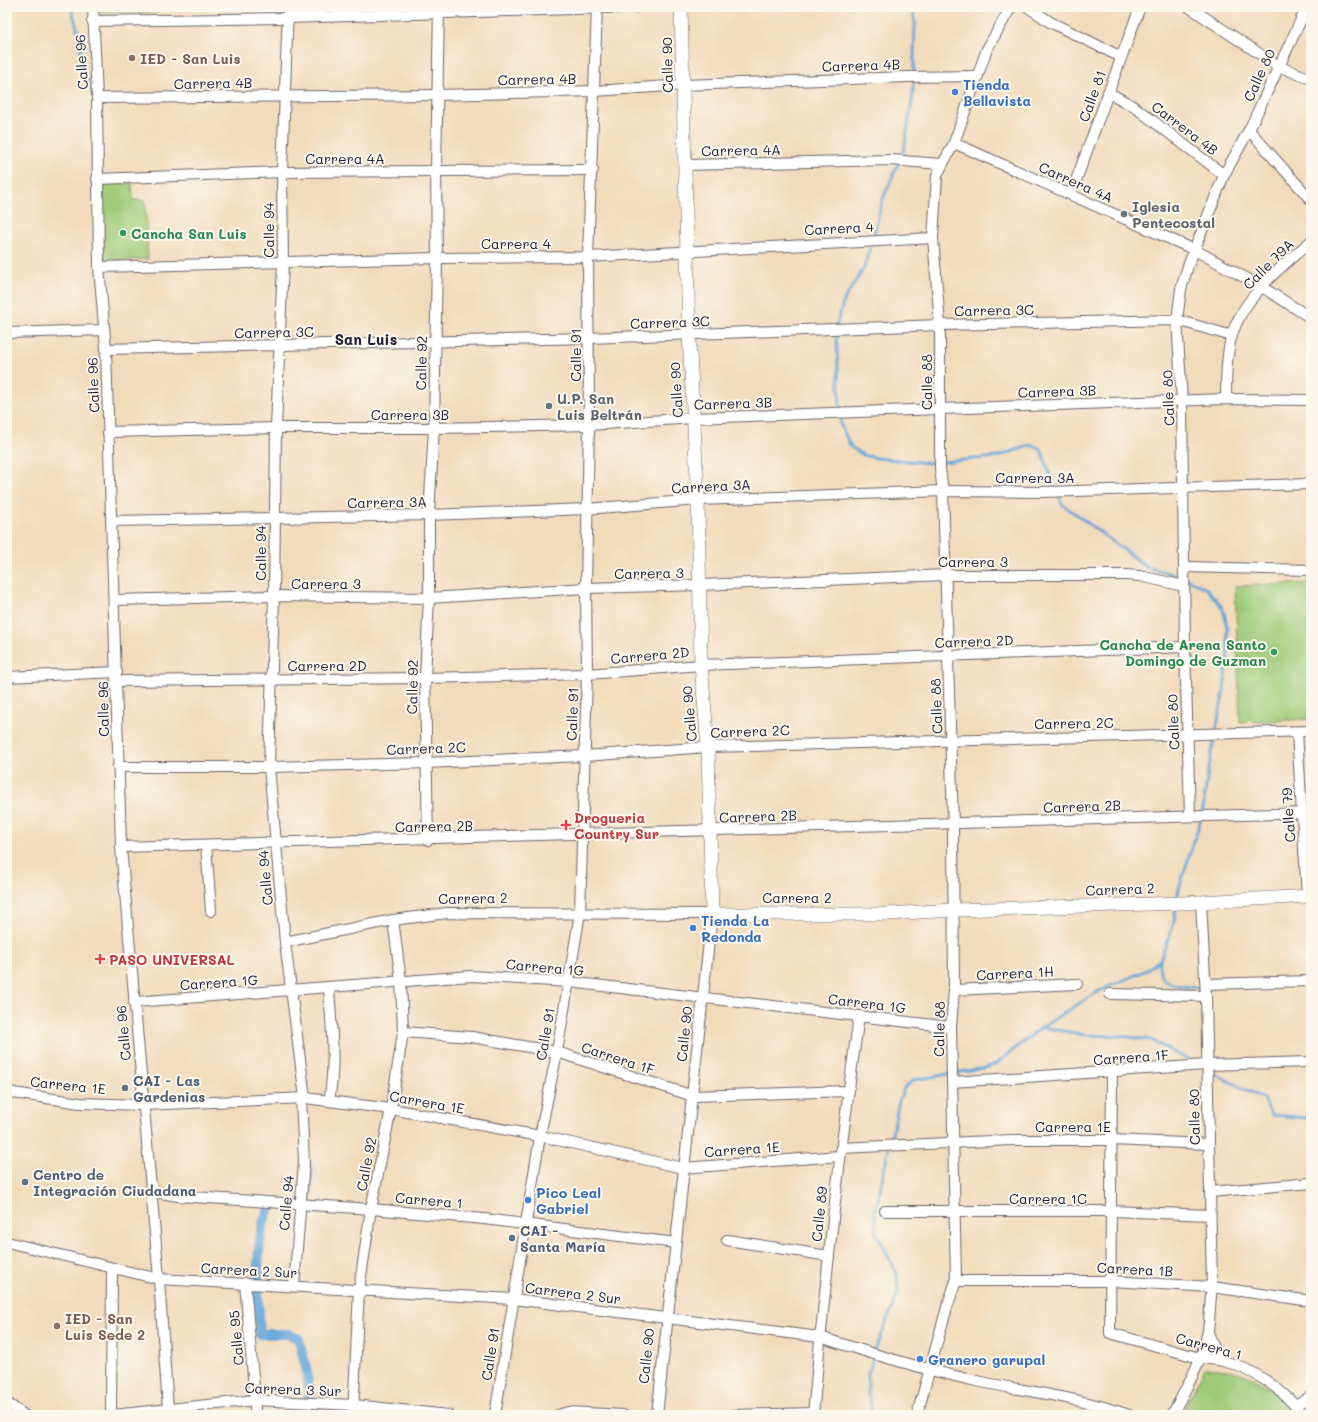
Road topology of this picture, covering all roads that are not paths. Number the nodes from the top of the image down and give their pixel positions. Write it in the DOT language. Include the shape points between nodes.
graph roads {
  1 [pos="93,7"];
  2 [pos="288,7"];
  3 [pos="636,7"];
  4 [pos="682,7"];
  5 [pos="1011,7"];
  6 [pos="1028,7"];
  7 [pos="1140,7"];
  8 [pos="1189,7"];
  9 [pos="1307,7"];
  10 [pos="597,8"];
  11 [pos="439,10"];
  12 [pos="287,18"];
  13 [pos="92,21"];
  14 [pos="1121,57"];
  15 [pos="1278,66"];
  16 [pos="978,76"];
  17 [pos="1311,79"];
  18 [pos="683,86"];
  19 [pos="595,91"];
  20 [pos="1108,92"];
  21 [pos="438,95"];
  22 [pos="285,96"];
  23 [pos="97,98"];
  24 [pos="1249,130"];
  25 [pos="954,143"];
  26 [pos="941,164"];
  27 [pos="686,165"];
  28 [pos="593,170"];
  29 [pos="436,171"];
  30 [pos="282,172"];
  31 [pos="1224,175"];
  32 [pos="97,179"];
  33 [pos="1071,194"];
  34 [pos="1311,200"];
  35 [pos="933,238"];
  36 [pos="1311,241"];
  37 [pos="688,250"];
  38 [pos="1195,250"];
  39 [pos="588,257"];
  40 [pos="437,258"];
  41 [pos="282,262"];
  42 [pos="99,267"];
  43 [pos="1262,286"];
  44 [pos="1311,318"];
  45 [pos="1177,320"];
  46 [pos="940,325"];
  47 [pos="104,330"];
  48 [pos="7,333"];
  49 [pos="689,335"];
  50 [pos="1232,336"];
  51 [pos="589,338"];
  52 [pos="436,342"];
  53 [pos="280,346"];
  54 [pos="106,349"];
  55 [pos="1226,400"];
  56 [pos="1311,400"];
  57 [pos="1182,402"];
  58 [pos="939,409"];
  59 [pos="694,418"];
  60 [pos="589,425"];
  61 [pos="276,428"];
  62 [pos="434,428"];
  63 [pos="108,432"];
  64 [pos="1311,484"];
  65 [pos="1184,489"];
  66 [pos="943,491"];
  67 [pos="698,500"];
  68 [pos="586,509"];
  69 [pos="430,515"];
  70 [pos="275,519"];
  71 [pos="112,521"];
  72 [pos="1311,570"];
  73 [pos="946,575"];
  74 [pos="1184,577"];
  75 [pos="700,585"];
  76 [pos="586,588"];
  77 [pos="274,596"];
  78 [pos="429,598"];
  79 [pos="114,600"];
  80 [pos="1185,647"];
  81 [pos="948,656"];
  82 [pos="701,665"];
  83 [pos="587,674"];
  84 [pos="7,677"];
  85 [pos="117,677"];
  86 [pos="425,678"];
  87 [pos="270,680"];
  88 [pos="1311,731"];
  89 [pos="1296,732"];
  90 [pos="1187,734"];
  91 [pos="951,739"];
  92 [pos="708,747"];
  93 [pos="584,756"];
  94 [pos="426,763"];
  95 [pos="118,767"];
  96 [pos="269,767"];
  97 [pos="1306,814"];
  98 [pos="1192,816"];
  99 [pos="954,825"];
  100 [pos="709,832"];
  101 [pos="582,836"];
  102 [pos="428,840"];
  103 [pos="276,842"];
  104 [pos="206,845"];
  105 [pos="121,847"];
  106 [pos="1309,896"];
  107 [pos="1201,902"];
  108 [pos="954,910"];
  109 [pos="211,911"];
  110 [pos="580,914"];
  111 [pos="712,914"];
  112 [pos="393,920"];
  113 [pos="285,942"];
  114 [pos="401,981"];
  115 [pos="1311,981"];
  116 [pos="569,982"];
  117 [pos="1077,984"];
  118 [pos="1206,984"];
  119 [pos="329,987"];
  120 [pos="292,990"];
  121 [pos="954,990"];
  122 [pos="1110,994"];
  123 [pos="1206,996"];
  124 [pos="704,998"];
  125 [pos="134,1002"];
  126 [pos="859,1016"];
  127 [pos="951,1027"];
  128 [pos="403,1032"];
  129 [pos="557,1052"];
  130 [pos="1311,1062"];
  131 [pos="1206,1065"];
  132 [pos="1112,1072"];
  133 [pos="952,1076"];
  134 [pos="848,1091"];
  135 [pos="7,1092"];
  136 [pos="693,1096"];
  137 [pos="303,1098"];
  138 [pos="329,1101"];
  139 [pos="143,1105"];
  140 [pos="391,1109"];
  141 [pos="540,1136"];
  142 [pos="1111,1140"];
  143 [pos="954,1142"];
  144 [pos="1208,1144"];
  145 [pos="840,1152"];
  146 [pos="683,1168"];
  147 [pos="1311,1183"];
  148 [pos="151,1188"];
  149 [pos="1210,1192"];
  150 [pos="178,1196"];
  151 [pos="152,1200"];
  152 [pos="300,1204"];
  153 [pos="371,1208"];
  154 [pos="885,1211"];
  155 [pos="1111,1211"];
  156 [pos="956,1212"];
  157 [pos="1210,1215"];
  158 [pos="526,1224"];
  159 [pos="727,1240"];
  160 [pos="7,1242"];
  161 [pos="676,1243"];
  162 [pos="829,1256"];
  163 [pos="112,1269"];
  164 [pos="159,1279"];
  165 [pos="956,1280"];
  166 [pos="1111,1281"];
  167 [pos="253,1284"];
  168 [pos="294,1286"];
  169 [pos="1212,1288"];
  170 [pos="359,1290"];
  171 [pos="513,1299"];
  172 [pos="1311,1301"];
  173 [pos="666,1320"];
  174 [pos="1208,1331"];
  175 [pos="820,1337"];
  176 [pos="1200,1358"];
  177 [pos="1224,1361"];
  178 [pos="930,1369"];
  179 [pos="1311,1396"];
  180 [pos="255,1400"];
  181 [pos="7,1403"];
  182 [pos="168,1409"];
  183 [pos="353,1410"];
  184 [pos="1299,1411"];
  185 [pos="814,1414"];
  186 [pos="24,1415"];
  187 [pos="112,1415"];
  188 [pos="255,1415"];
  189 [pos="448,1415"];
  190 [pos="495,1415"];
  191 [pos="558,1415"];
  192 [pos="623,1415"];
  193 [pos="657,1415"];
  194 [pos="734,1415"];
  195 [pos="917,1415"];
  196 [pos="1129,1415"];
  197 [pos="1172,1415"];
  1 -- 13 [label="street, Calle 96"];
  2 -- 12 [label="street, Calle 94"];
  3 -- 10 [label="street"];
  4 -- 18 [label="street, Calle 90"];
  5 -- 16 [label="street, Calle 88" via="987,49"];
  6 -- 14 [label="street" via="1050,22"];
  7 -- 14 [label="street, Calle 81"];
  8 -- 15 [label="street"];
  9 -- 15 [label="street, Calle 80"];
  10 -- 11 [label="street"];
  10 -- 19 [label="street, Calle 91"];
  11 -- 12 [label="street"];
  11 -- 21 [label="street, Calle 92"];
  12 -- 13 [label="street"];
  12 -- 22 [label="street, Calle 94"];
  13 -- 23 [label="street, Calle 96"];
  14 -- 20 [label="street, Calle 81"];
  15 -- 17 [label="street"];
  15 -- 24 [label="street, Calle 80"];
  16 -- 18 [label="street, Carrera 4B"];
  16 -- 25 [label="street, Calle 88"];
  18 -- 19 [label="street, Carrera 4B"];
  18 -- 27 [label="street, Calle 90"];
  19 -- 21 [label="street, Carrera 4B"];
  19 -- 28 [label="street, Calle 91"];
  20 -- 31 [label="street, Carrera 4B" via="1136,108"];
  20 -- 33 [label="street, Calle 81"];
  21 -- 22 [label="street, Carrera 4B"];
  21 -- 29 [label="street, Calle 92"];
  22 -- 23 [label="street, Carrera 4B"];
  22 -- 30 [label="street, Calle 94"];
  23 -- 32 [label="street, Calle 96"];
  24 -- 31 [label="street, Calle 80"];
  24 -- 34 [label="street"];
  25 -- 26 [label="street, Calle 88"];
  25 -- 33 [label="street, Carrera 4A"];
  26 -- 27 [label="street, Carrera 4A" via="891,160"];
  26 -- 35 [label="street, Calle 88" via="936,181"];
  27 -- 37 [label="street, Calle 90"];
  28 -- 29 [label="street, Carrera 4A"];
  28 -- 39 [label="street, Calle 91"];
  29 -- 30 [label="street, Carrera 4A"];
  29 -- 40 [label="street, Calle 92"];
  30 -- 32 [label="street, Carrera 4A"];
  30 -- 41 [label="street, Calle 94"];
  31 -- 38 [label="street, Calle 80"];
  32 -- 42 [label="street, Calle 96"];
  33 -- 38 [label="street, Carrera 4A"];
  35 -- 37 [label="street, Carrera 4"];
  35 -- 46 [label="street, Calle 88"];
  36 -- 43 [label="street, Calle 79A"];
  37 -- 39 [label="street, Carrera 4"];
  37 -- 49 [label="street, Calle 90"];
  38 -- 43 [label="street, Carrera 4A"];
  38 -- 45 [label="street, Calle 80" via="1181,289"];
  39 -- 40 [label="street, Carrera 4"];
  39 -- 51 [label="street, Calle 91"];
  40 -- 41 [label="street, Carrera 4"];
  40 -- 52 [label="street, Calle 92"];
  41 -- 42 [label="street, Carrera 4"];
  41 -- 53 [label="street, Calle 94"];
  42 -- 47 [label="street, Calle 96"];
  43 -- 44 [label="street, Carrera 4A"];
  43 -- 50 [label="street, Calle 79A" via="1242,313"];
  45 -- 46 [label="street, Carrera 3C"];
  45 -- 50 [label="street, Carrera 3C"];
  45 -- 57 [label="street, Calle 80"];
  46 -- 49 [label="street, Carrera 3C"];
  46 -- 58 [label="street, Calle 88"];
  47 -- 48 [label="street"];
  47 -- 54 [label="street, Calle 96"];
  49 -- 51 [label="street, Carrera 3C"];
  49 -- 59 [label="street, Calle 90"];
  50 -- 55 [label="street, Calle 79A" via="1226,371"];
  51 -- 52 [label="street, Carrera 3C"];
  51 -- 60 [label="street, Calle 91"];
  52 -- 53 [label="street, Carrera 3C"];
  52 -- 62 [label="street, Calle 92"];
  53 -- 54 [label="street, Carrera 3C"];
  53 -- 61 [label="street, Calle 94"];
  54 -- 63 [label="street, Calle 96"];
  55 -- 56 [label="street, Carrera 3B"];
  55 -- 57 [label="street, Carrera 3B"];
  57 -- 58 [label="street, Carrera 3B"];
  57 -- 65 [label="street, Calle 80"];
  58 -- 59 [label="street, Carrera 3B"];
  58 -- 66 [label="street, Calle 88"];
  59 -- 60 [label="street, Carrera 3B"];
  59 -- 67 [label="street, Calle 90"];
  60 -- 62 [label="street, Carrera 3B"];
  60 -- 68 [label="street, Calle 91"];
  61 -- 62 [label="street, Carrera 3B"];
  61 -- 63 [label="street, Carrera 3B"];
  61 -- 70 [label="street, Calle 94"];
  62 -- 69 [label="street, Calle 92"];
  63 -- 71 [label="street, Calle 96"];
  64 -- 65 [label="street, Carrera 3A"];
  65 -- 66 [label="street, Carrera 3A"];
  65 -- 74 [label="street, Calle 80"];
  66 -- 67 [label="street, Carrera 3A"];
  66 -- 73 [label="street, Calle 88"];
  67 -- 68 [label="street, Carrera 3A"];
  67 -- 75 [label="street, Calle 90"];
  68 -- 69 [label="street, Carrera 3A"];
  68 -- 76 [label="street, Calle 91"];
  69 -- 70 [label="street, Carrera 3A"];
  69 -- 78 [label="street, Calle 92"];
  70 -- 71 [label="street, Carrera 3A"];
  70 -- 77 [label="street, Calle 94"];
  71 -- 79 [label="street, Calle 96"];
  72 -- 74 [label="street, Carrera 3"];
  73 -- 74 [label="street, Carrera 3"];
  73 -- 75 [label="street, Carrera 3"];
  73 -- 81 [label="street, Calle 88"];
  74 -- 80 [label="street, Calle 80"];
  75 -- 76 [label="street, Carrera 3"];
  75 -- 82 [label="street, Calle 90"];
  76 -- 78 [label="street, Carrera 3"];
  76 -- 83 [label="street, Calle 91"];
  77 -- 78 [label="street, Carrera 3"];
  77 -- 79 [label="street, Carrera 3"];
  77 -- 87 [label="street, Calle 94"];
  78 -- 86 [label="street, Calle 92"];
  79 -- 85 [label="street, Calle 96"];
  80 -- 81 [label="street, Carrera 2D"];
  80 -- 90 [label="street, Calle 80"];
  81 -- 82 [label="street, Carrera 2D"];
  81 -- 91 [label="street, Calle 88"];
  82 -- 83 [label="street, Carrera 2D"];
  82 -- 92 [label="street, Calle 90"];
  83 -- 86 [label="street, Carrera 2D"];
  83 -- 93 [label="street, Calle 91"];
  84 -- 85 [label="street, Carrera 2D"];
  85 -- 87 [label="street, Carrera 2D"];
  85 -- 95 [label="street, Calle 96"];
  86 -- 87 [label="street, Carrera 2D"];
  86 -- 94 [label="street, Calle 92"];
  87 -- 96 [label="street, Calle 94"];
  88 -- 89 [label="street, Carrera 2C"];
  89 -- 90 [label="street, Carrera 2C"];
  89 -- 97 [label="street, Calle 79"];
  90 -- 91 [label="street, Carrera 2C"];
  90 -- 98 [label="street, Calle 80"];
  91 -- 92 [label="street, Carrera 2C"];
  91 -- 99 [label="street, Calle 88"];
  92 -- 93 [label="street, Carrera 2C"];
  92 -- 100 [label="street, Calle 90"];
  93 -- 94 [label="street, Carrera 2C"];
  93 -- 101 [label="street, Calle 91"];
  94 -- 96 [label="street, Carrera 2C"];
  94 -- 102 [label="street, Calle 92"];
  95 -- 96 [label="street, Carrera 2C"];
  95 -- 105 [label="street, Calle 96"];
  96 -- 103 [label="street, Calle 94"];
  97 -- 98 [label="street, Carrera 2B"];
  97 -- 106 [label="street, Calle 79"];
  98 -- 99 [label="street, Carrera 2B"];
  99 -- 100 [label="street, Carrera 2B"];
  99 -- 108 [label="street, Calle 88"];
  100 -- 101 [label="street, Carrera 2B"];
  100 -- 111 [label="street, Calle 90"];
  101 -- 102 [label="street, Carrera 2B"];
  101 -- 110 [label="street, Calle 91"];
  102 -- 103 [label="street, Carrera 2B"];
  103 -- 104 [label="street, Carrera 2B"];
  103 -- 113 [label="street, Calle 94"];
  104 -- 105 [label="street, Carrera 2B"];
  104 -- 109 [label="street"];
  105 -- 125 [label="street, Calle 96"];
  106 -- 107 [label="street, Carrera 2"];
  107 -- 108 [label="street, Carrera 2"];
  107 -- 118 [label="street, Calle 80"];
  108 -- 111 [label="street, Carrera 2" via="887,914"];
  108 -- 121 [label="street, Calle 88"];
  110 -- 111 [label="street, Carrera 2"];
  110 -- 112 [label="street, Carrera 2" via="447,913"];
  110 -- 116 [label="street, Calle 91"];
  111 -- 124 [label="street, Calle 90"];
  112 -- 113 [label="street, Carrera 2"];
  112 -- 114 [label="street, Calle 92"];
  113 -- 120 [label="street, Calle 94"];
  114 -- 116 [label="street, Carrera 1G" via="471,976"];
  114 -- 119 [label="street, Carrera 1G"];
  114 -- 128 [label="street, Calle 92"];
  115 -- 118 [label="street"];
  116 -- 124 [label="street, Carrera 1G"];
  116 -- 129 [label="street, Calle 91"];
  117 -- 121 [label="street, Carrera 1H"];
  118 -- 123 [label="street, Calle 80"];
  119 -- 120 [label="street, Carrera 1G"];
  119 -- 138 [label="street" via="333,1047"];
  120 -- 125 [label="street, Carrera 1G"];
  120 -- 137 [label="street, Calle 94"];
  121 -- 127 [label="street, Calle 88"];
  122 -- 123 [label="street"];
  123 -- 131 [label="street, Calle 80"];
  124 -- 126 [label="street, Carrera 1G"];
  124 -- 136 [label="street, Calle 90"];
  125 -- 139 [label="street, Calle 96"];
  126 -- 127 [label="street, Carrera 1G"];
  126 -- 134 [label="street, Calle 89"];
  127 -- 133 [label="street, Calle 88"];
  128 -- 129 [label="street, Carrera 1F" via="472,1037"];
  128 -- 140 [label="street, Calle 92"];
  129 -- 136 [label="street, Carrera 1F"];
  129 -- 141 [label="street, Calle 91"];
  130 -- 131 [label="street, Carrera 1F"];
  131 -- 132 [label="street, Carrera 1F"];
  131 -- 144 [label="street, Calle 80"];
  132 -- 133 [label="street, Carrera 1F"];
  132 -- 142 [label="street"];
  133 -- 143 [label="street, Calle 88"];
  134 -- 136 [label="street, Carrera 1F"];
  134 -- 145 [label="street, Calle 89"];
  135 -- 139 [label="street, Carrera 1E" via="80,1103"];
  136 -- 146 [label="street, Calle 90"];
  137 -- 138 [label="street, Carrera 1E"];
  137 -- 139 [label="street, Carrera 1E"];
  137 -- 152 [label="street, Calle 94" via="304,1162"];
  138 -- 140 [label="street, Carrera 1E"];
  139 -- 148 [label="street, Calle 96"];
  140 -- 141 [label="street, Carrera 1E"];
  140 -- 153 [label="street, Calle 92"];
  141 -- 146 [label="street, Carrera 1E"];
  141 -- 158 [label="street, Calle 91"];
  142 -- 143 [label="street, Carrera 1E"];
  142 -- 144 [label="street, Carrera 1E"];
  142 -- 155 [label="street"];
  143 -- 145 [label="street, Carrera 1E" via="876,1146"];
  143 -- 156 [label="street, Calle 88"];
  144 -- 149 [label="street, Calle 80"];
  145 -- 146 [label="street, Carrera 1E"];
  145 -- 162 [label="street, Calle 89"];
  146 -- 161 [label="street, Calle 90"];
  147 -- 149 [label="street"];
  148 -- 150 [label="street, Carrera 1"];
  148 -- 151 [label="street, Calle 96"];
  149 -- 157 [label="street, Calle 80"];
  150 -- 151 [label="street, Carrera 1"];
  150 -- 152 [label="street, Carrera 1"];
  151 -- 164 [label="street, Calle 96"];
  152 -- 153 [label="street, Carrera 1"];
  152 -- 168 [label="street, Calle 94"];
  153 -- 158 [label="street, Carrera 1"];
  153 -- 170 [label="street, Calle 92"];
  154 -- 156 [label="street, Carrera 1C"];
  155 -- 156 [label="street, Carrera 1C"];
  155 -- 157 [label="street, Carrera 1C"];
  155 -- 166 [label="street"];
  156 -- 165 [label="street, Calle 88"];
  157 -- 169 [label="street, Calle 80"];
  158 -- 161 [label="street, Carrera 1"];
  158 -- 171 [label="street, Calle 91"];
  159 -- 162 [label="street"];
  160 -- 163 [label="street, Carrera 2 Sur"];
  161 -- 173 [label="street, Calle 90"];
  162 -- 175 [label="street, Calle 89"];
  163 -- 164 [label="street, Carrera 2 Sur"];
  163 -- 187 [label="street"];
  164 -- 167 [label="street, Carrera 2 Sur"];
  164 -- 182 [label="street, Calle 96"];
  165 -- 166 [label="street, Carrera 1B"];
  165 -- 178 [label="street, Calle 88"];
  166 -- 169 [label="street, Carrera 1B"];
  166 -- 176 [label="street, Carrera 1" via="1110,1333"];
  167 -- 168 [label="street, Carrera 2 Sur"];
  167 -- 180 [label="street, Calle 95"];
  168 -- 170 [label="street, Carrera 2 Sur"];
  169 -- 172 [label="street, Carrera 1B"];
  169 -- 174 [label="street, Calle 80"];
  170 -- 171 [label="street, Carrera 2 Sur"];
  170 -- 183 [label="street, Calle 92"];
  171 -- 173 [label="street, Carrera 2 Sur"];
  171 -- 190 [label="street, Calle 91"];
  173 -- 175 [label="street, Carrera 2 Sur"];
  173 -- 193 [label="street, Calle 90"];
  174 -- 176 [label="street, Calle 80"];
  174 -- 177 [label="street, Calle 80" via="1214,1349"];
  175 -- 178 [label="street, Carrera 2 Sur"];
  175 -- 185 [label="street, Calle 89"];
  176 -- 177 [label="street, Carrera 1"];
  176 -- 197 [label="street, Calle 80"];
  177 -- 184 [label="street, Carrera 1" via="1276,1388"];
  178 -- 195 [label="street, Calle 88"];
  178 -- 196 [label="street, Carrera 2 Sur" via="980,1382 1068,1398"];
  179 -- 184 [label="street, Carrera 1"];
  180 -- 182 [label="street, Carrera 3 Sur"];
  180 -- 183 [label="street, Carrera 3 Sur"];
  180 -- 188 [label="street, Calle 95"];
  181 -- 186 [label="street"];
  182 -- 187 [label="street, Carrera 3 Sur"];
  183 -- 189 [label="street, Carrera 3 Sur"];
  185 -- 194 [label="street"];
  191 -- 192 [label="street" via="568,1412"];
}
